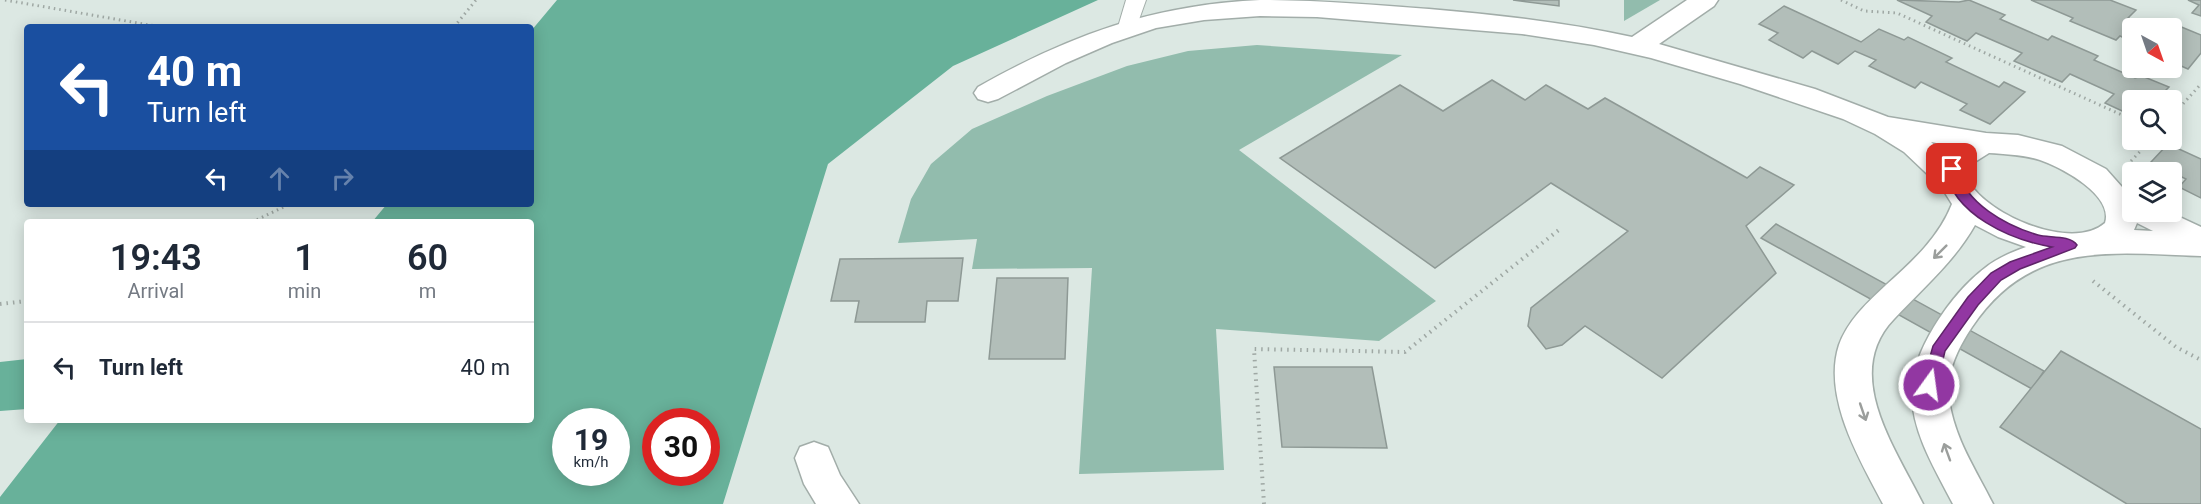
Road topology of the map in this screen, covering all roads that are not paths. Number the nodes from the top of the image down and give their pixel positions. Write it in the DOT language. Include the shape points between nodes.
graph roads {
  1 [pos="1136,0"];
  2 [pos="1705,0"];
  3 [pos="1281,4"];
  4 [pos="1128,27"];
  5 [pos="1637,46"];
  6 [pos="988,93"];
  7 [pos="1871,120"];
  8 [pos="1986,143"];
  9 [pos="2107,188"];
  10 [pos="1962,192"];
  11 [pos="2122,198"];
  12 [pos="2161,222"];
  13 [pos="2201,239"];
  14 [pos="2201,244"];
  15 [pos="2076,246"];
  16 [pos="814,458"];
  17 [pos="839,504"];
  18 [pos="1903,504"];
  19 [pos="1973,504"];
  1 -- 4 [label="lane"];
  2 -- 5 [label="street"];
  3 -- 4 [label="street" via="1179,15"];
  3 -- 5 [label="street" via="1528,27"];
  4 -- 6 [label="street" via="1040,63"];
  5 -- 7 [label="street" via="1724,70"];
  7 -- 8 [label="street"];
  7 -- 10 [label="street" via="1910,142"];
  8 -- 9 [label="street" via="2010,143 2054,155 2087,172"];
  8 -- 10 [label="street" via="1967,148 1955,158 1952,169"];
  9 -- 11 [label="street"];
  9 -- 15 [label="street" via="2119,205 2122,221 2117,233"];
  10 -- 15 [label="street" via="1994,222 2014,232"];
  10 -- 18 [label="street, one-way" via="1963,220 1949,243 1874,319 1857,344 1851,375 1882,464"];
  12 -- 13 [label="street"];
  14 -- 15 [label="street"];
  19 -- 15 [label="street, one-way" via="1935,420 1929,385 1938,350 1996,276 2015,265"];
  16 -- 17 [label="street" via="824,484"];
}
